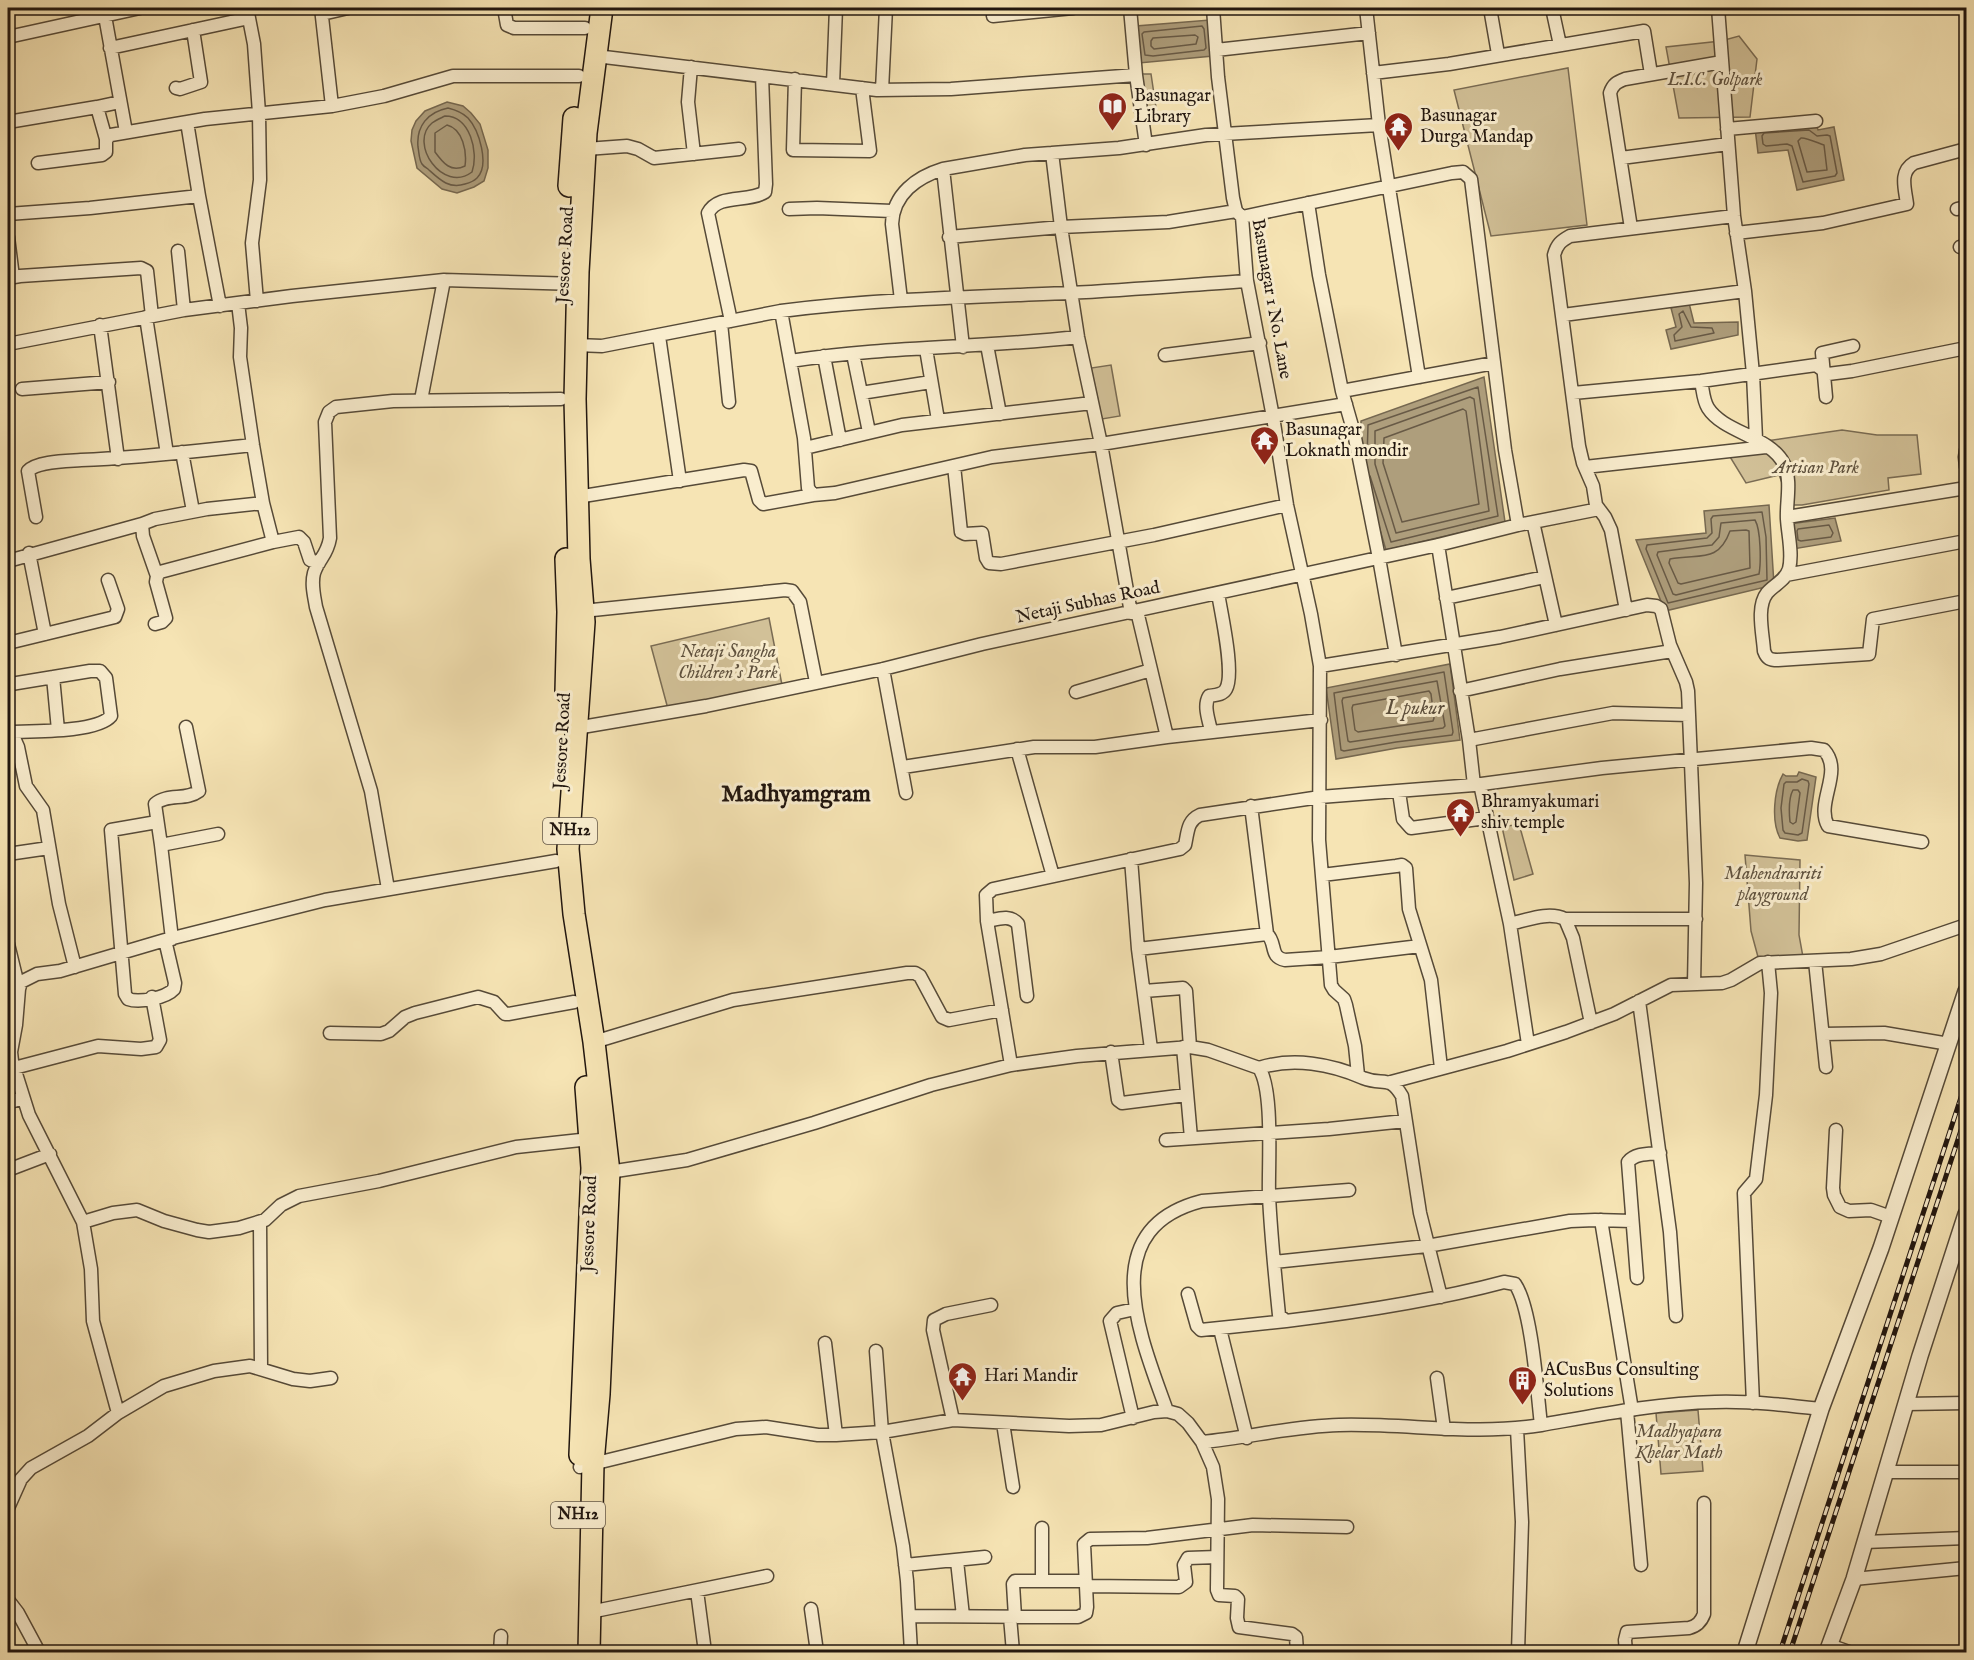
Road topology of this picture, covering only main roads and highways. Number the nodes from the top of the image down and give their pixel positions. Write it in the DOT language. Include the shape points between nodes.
graph roads {
  1 [pos="602,8"];
  2 [pos="587,18"];
  3 [pos="571,284"];
  4 [pos="586,1465"];
  5 [pos="577,1653"];
  6 [pos="589,1653"];
  1 -- 3 [label="highway, NH12"];
  2 -- 3 [label="highway, Jessore Road / NH12" via="572,141"];
  3 -- 4 [label="highway, Jessore Road / NH12" via="561,399 568,612 556,861 588,1104 592,1168"];
  3 -- 4 [label="highway, NH12" via="583,611 568,849 609,1172 599,1394"];
  4 -- 5 [label="highway, Jessore Road / NH12" via="575,1615"];
  4 -- 6 [label="highway, NH12"];
}
